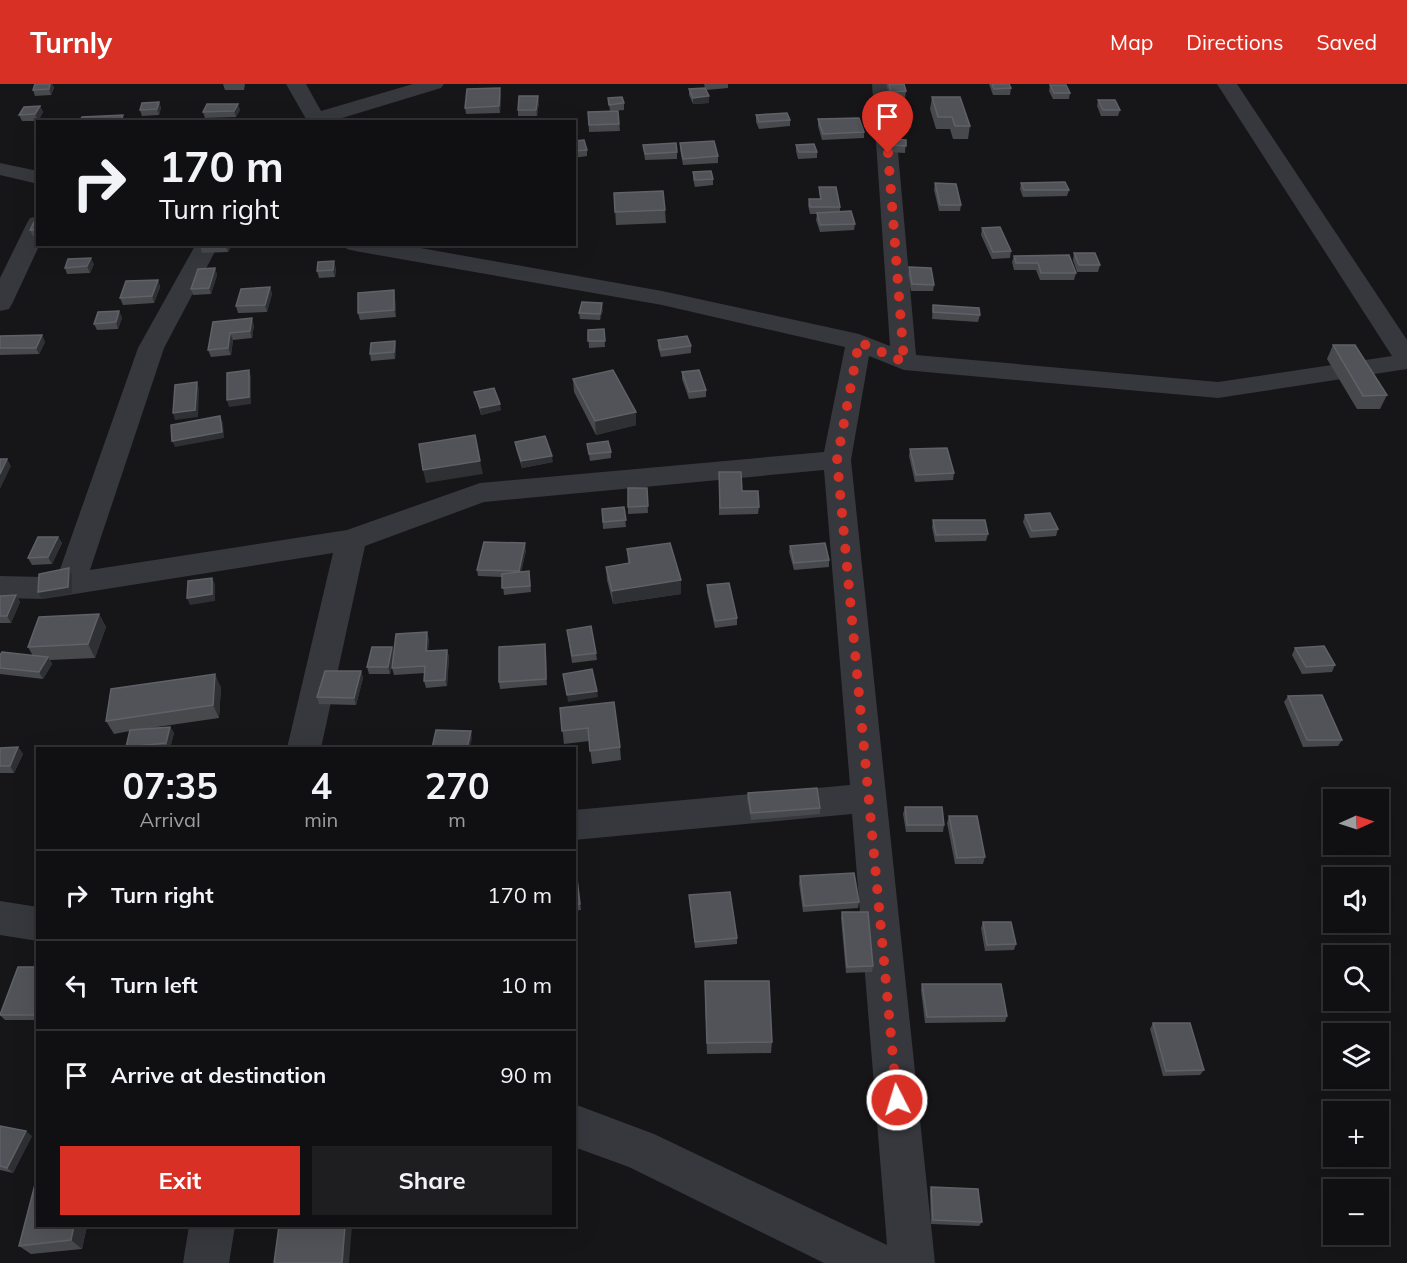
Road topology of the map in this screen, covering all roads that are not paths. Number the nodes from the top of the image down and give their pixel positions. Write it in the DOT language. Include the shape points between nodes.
graph roads {
  1 [pos="296,84"];
  2 [pos="434,84"];
  3 [pos="882,84"];
  4 [pos="1227,84"];
  5 [pos="315,120"];
  6 [pos="0,169"];
  7 [pos="36,178"];
  8 [pos="36,227"];
  9 [pos="206,246"];
  10 [pos="367,246"];
  11 [pos="8,271"];
  12 [pos="0,304"];
  13 [pos="859,342"];
  14 [pos="1407,360"];
  15 [pos="904,362"];
  16 [pos="837,460"];
  17 [pos="351,540"];
  18 [pos="70,584"];
  19 [pos="0,587"];
  20 [pos="303,747"];
  21 [pos="868,798"];
  22 [pos="576,825"];
  23 [pos="0,918"];
  24 [pos="36,924"];
  25 [pos="576,1126"];
  26 [pos="212,1227"];
  27 [pos="206,1263"];
  28 [pos="874,1263"];
  29 [pos="912,1263"];
  1 -- 5 [label="street"];
  2 -- 5 [label="street"];
  3 -- 15 [label="street"];
  4 -- 14 [label="street"];
  6 -- 7 [label="street"];
  8 -- 11 [label="street"];
  9 -- 18 [label="street" via="151,348"];
  10 -- 13 [label="street" via="662,298"];
  11 -- 12 [label="street"];
  13 -- 15 [label="street"];
  13 -- 16 [label="street"];
  14 -- 15 [label="street" via="1218,390"];
  16 -- 17 [label="street" via="480,493"];
  16 -- 21 [label="street"];
  17 -- 18 [label="street"];
  17 -- 20 [label="street"];
  18 -- 19 [label="street"];
  21 -- 22 [label="street"];
  21 -- 29 [label="street"];
  23 -- 24 [label="street"];
  25 -- 28 [label="street" via="639,1149"];
  26 -- 27 [label="street"];
}
